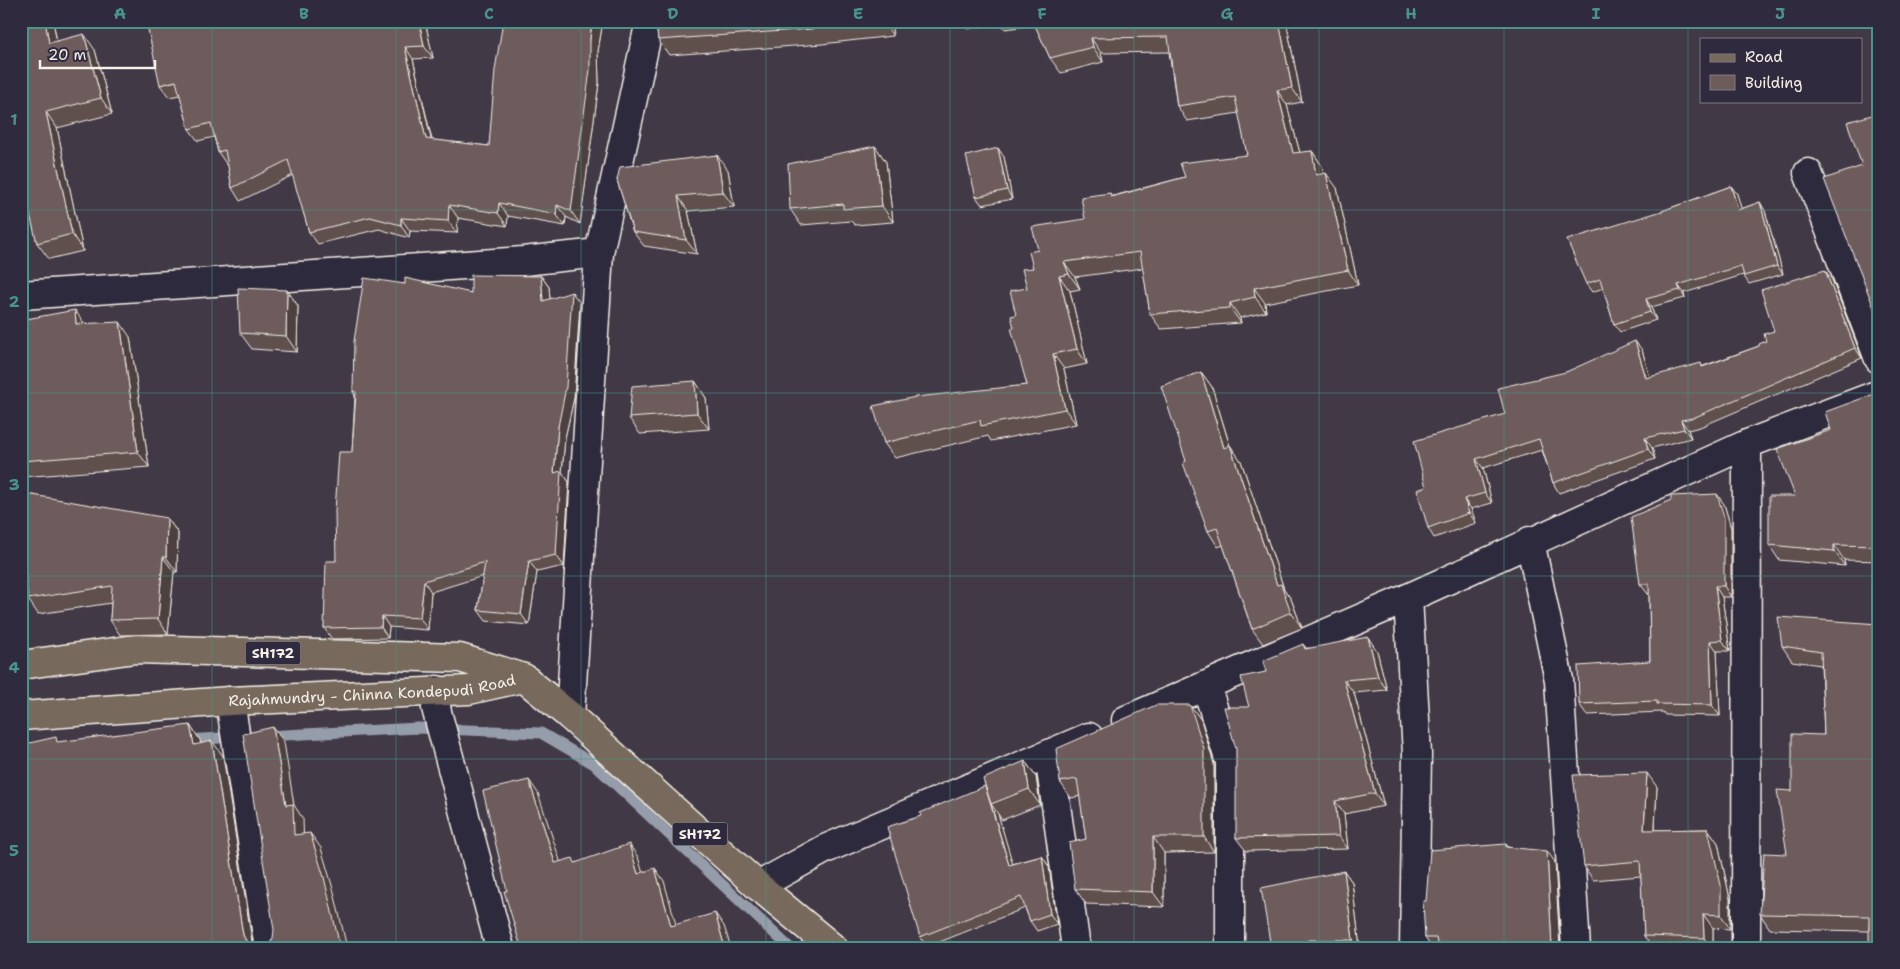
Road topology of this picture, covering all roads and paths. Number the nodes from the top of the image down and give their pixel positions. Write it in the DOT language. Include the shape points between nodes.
graph roads {
  1 [pos="650,21"];
  2 [pos="1808,172"];
  3 [pos="599,253"];
  4 [pos="21,295"];
  5 [pos="1879,359"];
  6 [pos="1879,394"];
  7 [pos="1747,444"];
  8 [pos="1530,541"];
  9 [pos="1408,598"];
  10 [pos="21,665"];
  11 [pos="524,678"];
  12 [pos="1206,685"];
  13 [pos="437,690"];
  14 [pos="230,701"];
  15 [pos="21,716"];
  16 [pos="570,716"];
  17 [pos="1049,755"];
  18 [pos="758,886"];
  19 [pos="270,948"];
  20 [pos="500,948"];
  21 [pos="833,948"];
  22 [pos="1076,948"];
  23 [pos="1230,948"];
  24 [pos="1414,948"];
  25 [pos="1576,948"];
  26 [pos="1746,948"];
  1 -- 3 [label="street"];
  2 -- 5 [label="street"];
  3 -- 4 [label="street" via="514,262"];
  3 -- 16 [label="street"];
  6 -- 7 [label="street"];
  7 -- 8 [label="street"];
  7 -- 26 [label="street"];
  8 -- 9 [label="street"];
  8 -- 25 [label="street" via="1559,680"];
  9 -- 12 [label="street"];
  9 -- 24 [label="street" via="1417,754"];
  10 -- 11 [label="main road, SH172" via="134,649 194,650 460,658"];
  11 -- 13 [label="main road, Rajahmundry - Chinna Kondepudi Road" via="469,690"];
  11 -- 16 [label="main road, Rajahmundry - Chinna Kondepudi Road / SH172"];
  12 -- 17 [label="street"];
  12 -- 23 [label="street" via="1230,762"];
  13 -- 14 [label="main road, Rajahmundry - Chinna Kondepudi Road"];
  13 -- 20 [label="street" via="436,708"];
  14 -- 15 [label="main road, Rajahmundry - Chinna Kondepudi Road"];
  14 -- 19 [label="street"];
  16 -- 18 [label="main road, Rajahmundry - Chinna Kondepudi Road / SH172"];
  17 -- 18 [label="street" via="825,849"];
  17 -- 22 [label="street"];
  18 -- 21 [label="main road, Rajahmundry - Chinna Kondepudi Road / SH172"];
}
